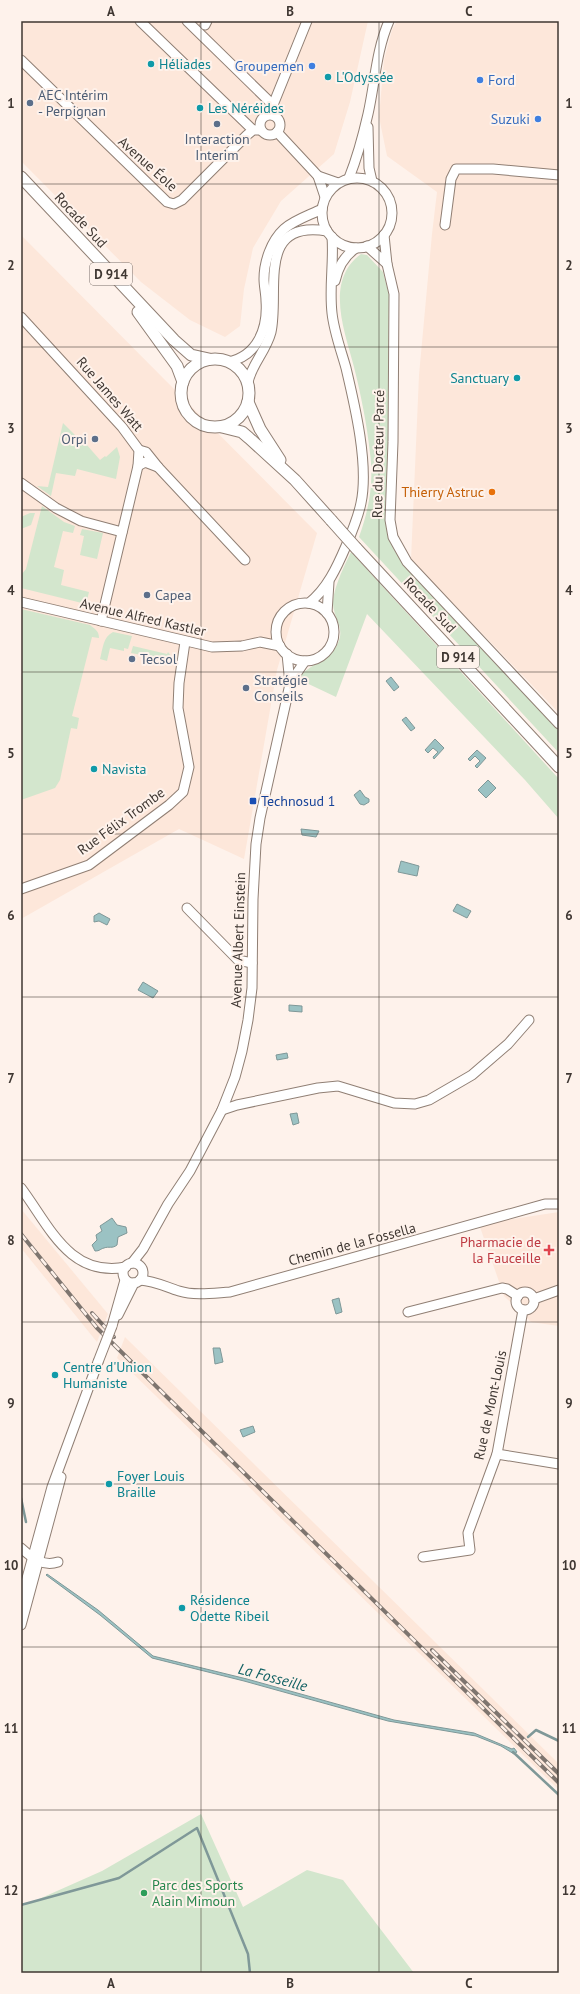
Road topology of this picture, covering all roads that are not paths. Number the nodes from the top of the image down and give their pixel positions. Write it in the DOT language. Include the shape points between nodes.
graph roads {
  1 [pos="140,21"];
  2 [pos="187,21"];
  3 [pos="307,21"];
  4 [pos="389,21"];
  5 [pos="21,60"];
  6 [pos="272,105"];
  7 [pos="368,113"];
  8 [pos="275,116"];
  9 [pos="257,130"];
  10 [pos="277,132"];
  11 [pos="559,174"];
  12 [pos="318,176"];
  13 [pos="21,177"];
  14 [pos="348,178"];
  15 [pos="372,181"];
  16 [pos="338,183"];
  17 [pos="21,186"];
  18 [pos="325,197"];
  19 [pos="322,209"];
  20 [pos="445,225"];
  21 [pos="329,234"];
  22 [pos="384,235"];
  23 [pos="367,246"];
  24 [pos="356,248"];
  25 [pos="387,264"];
  26 [pos="331,294"];
  27 [pos="21,317"];
  28 [pos="209,359"];
  29 [pos="228,362"];
  30 [pos="183,382"];
  31 [pos="248,382"];
  32 [pos="248,402"];
  33 [pos="221,427"];
  34 [pos="139,450"];
  35 [pos="138,466"];
  36 [pos="158,467"];
  37 [pos="295,480"];
  38 [pos="21,483"];
  39 [pos="122,532"];
  40 [pos="245,560"];
  41 [pos="329,581"];
  42 [pos="21,602"];
  43 [pos="309,603"];
  44 [pos="328,613"];
  45 [pos="101,621"];
  46 [pos="277,630"];
  47 [pos="185,642"];
  48 [pos="260,642"];
  49 [pos="280,646"];
  50 [pos="287,654"];
  51 [pos="305,661"];
  52 [pos="290,684"];
  53 [pos="559,724"];
  54 [pos="559,767"];
  55 [pos="21,889"];
  56 [pos="187,908"];
  57 [pos="252,963"];
  58 [pos="529,1020"];
  59 [pos="222,1110"];
  60 [pos="21,1188"];
  61 [pos="559,1204"];
  62 [pos="144,1249"];
  63 [pos="142,1268"];
  64 [pos="130,1275"];
  65 [pos="152,1281"];
  66 [pos="559,1290"];
  67 [pos="518,1296"];
  68 [pos="534,1298"];
  69 [pos="523,1310"];
  70 [pos="408,1312"];
  71 [pos="497,1454"];
  72 [pos="559,1464"];
  73 [pos="21,1545"];
  74 [pos="21,1548"];
  75 [pos="38,1549"];
  76 [pos="424,1557"];
  77 [pos="36,1560"];
  78 [pos="21,1600"];
  79 [pos="21,1625"];
  1 -- 9 [label="street"];
  2 -- 6 [label="street"];
  3 -- 6 [label="street"];
  4 -- 7 [label="street" via="379,52"];
  5 -- 9 [label="street, Avenue Éole" via="167,202 174,204 182,200 247,135"];
  6 -- 8 [label="street"];
  7 -- 14 [label="street" via="356,160"];
  7 -- 15 [label="street" via="369,168"];
  8 -- 9 [label="street" via="269,114 263,117"];
  8 -- 10 [label="street" via="280,123"];
  9 -- 10 [label="street" via="267,134"];
  10 -- 12 [label="street"];
  11 -- 20 [label="street" via="456,169 451,179"];
  12 -- 16 [label="street"];
  12 -- 18 [label="street"];
  13 -- 28 [label="main road, Rocade Sud / D 914" via="174,340 191,355"];
  14 -- 15 [label="street"];
  14 -- 16 [label="street"];
  15 -- 22 [label="street" via="381,187 391,205 391,223"];
  16 -- 18 [label="street"];
  17 -- 30 [label="main road, Rocade Sud / D 914" via="145,321 177,366"];
  18 -- 19 [label="street"];
  19 -- 21 [label="street" via="324,224"];
  19 -- 29 [label="street" via="284,229 271,247 264,279 266,302 263,332 248,354 239,360"];
  21 -- 24 [label="street" via="339,243"];
  21 -- 26 [label="street" via="333,252"];
  21 -- 31 [label="street" via="310,228 301,230 289,236 281,246 274,261 272,276 273,317 270,334 251,369"];
  22 -- 23 [label="street"];
  22 -- 25 [label="street, Rue du Docteur Parcé"];
  23 -- 24 [label="street"];
  23 -- 25 [label="street"];
  24 -- 26 [label="street" via="348,254 338,270"];
  25 -- 53 [label="street, Rue du Docteur Parcé" via="394,294 390,520 393,537 407,562"];
  26 -- 41 [label="street" via="335,329 356,418 363,482 356,520"];
  27 -- 34 [label="street, Rue James Watt" via="122,427"];
  28 -- 29 [label="main road"];
  28 -- 30 [label="main road" via="193,367"];
  29 -- 31 [label="main road" via="237,366"];
  30 -- 33 [label="main road" via="183,405 189,415 198,423 209,427"];
  31 -- 32 [label="main road"];
  32 -- 33 [label="main road" via="238,418"];
  32 -- 37 [label="main road, Rocade Sud / D 914" via="264,436"];
  33 -- 37 [label="main road, Rocade Sud / D 914" via="242,432"];
  34 -- 35 [label="street, Rue James Watt"];
  34 -- 36 [label="street" via="146,452"];
  35 -- 36 [label="street" via="145,462"];
  35 -- 39 [label="street, Rue James Watt"];
  36 -- 40 [label="street"];
  37 -- 54 [label="main road, Rocade Sud / D 914, bridge"];
  38 -- 39 [label="street" via="56,508 81,521"];
  39 -- 45 [label="street, Rue James Watt"];
  41 -- 43 [label="street" via="319,596"];
  41 -- 44 [label="street"];
  42 -- 45 [label="street, Avenue Alfred Kastler"];
  43 -- 44 [label="street"];
  43 -- 46 [label="street" via="288,609 280,618"];
  44 -- 51 [label="street" via="334,631 331,644 323,655"];
  45 -- 47 [label="street, Avenue Alfred Kastler"];
  46 -- 48 [label="street"];
  46 -- 49 [label="street"];
  47 -- 48 [label="street, Avenue Alfred Kastler" via="212,647 242,646"];
  47 -- 55 [label="street, Rue Félix Trombe" via="178,708 189,767 183,792 88,865"];
  48 -- 49 [label="street"];
  49 -- 50 [label="street"];
  50 -- 51 [label="street"];
  50 -- 52 [label="street, Avenue Albert Einstein"];
  51 -- 52 [label="street, Avenue Albert Einstein"];
  52 -- 57 [label="street, Avenue Albert Einstein" via="256,844"];
  56 -- 57 [label="street" via="238,960"];
  57 -- 59 [label="street, Avenue Albert Einstein" via="248,1020 235,1077"];
  58 -- 59 [label="street" via="508,1044 472,1075 429,1100 415,1104 394,1103 338,1086 249,1102"];
  59 -- 62 [label="street, Avenue Albert Einstein"];
  60 -- 64 [label="street" via="72,1256"];
  61 -- 65 [label="street, Chemin de la Fossella" via="545,1204 230,1292 180,1292"];
  62 -- 63 [label="street, Avenue Albert Einstein"];
  62 -- 64 [label="street, Avenue Albert Einstein"];
  63 -- 64 [label="street, Avenue Albert Einstein" via="143,1275"];
  63 -- 65 [label="street, Chemin de la Fossella"];
  64 -- 65 [label="street, Chemin de la Fossella"];
  64 -- 75 [label="street, Avenue Albert Einstein, bridge" via="52,1487"];
  66 -- 68 [label="street"];
  67 -- 68 [label="street" via="522,1292 528,1292"];
  67 -- 69 [label="street" via="516,1304"];
  67 -- 70 [label="street" via="502,1288"];
  68 -- 69 [label="street" via="532,1307"];
  69 -- 71 [label="street, Rue de Mont-Louis"];
  71 -- 72 [label="street"];
  71 -- 76 [label="street, Rue de Mont-Louis" via="468,1533 470,1550"];
  73 -- 75 [label="street"];
  74 -- 77 [label="street"];
  75 -- 77 [label="street, Avenue Albert Einstein"];
  75 -- 77 [label="street" via="58,1562 46,1564"];
  77 -- 78 [label="street"];
  77 -- 79 [label="street"];
}
